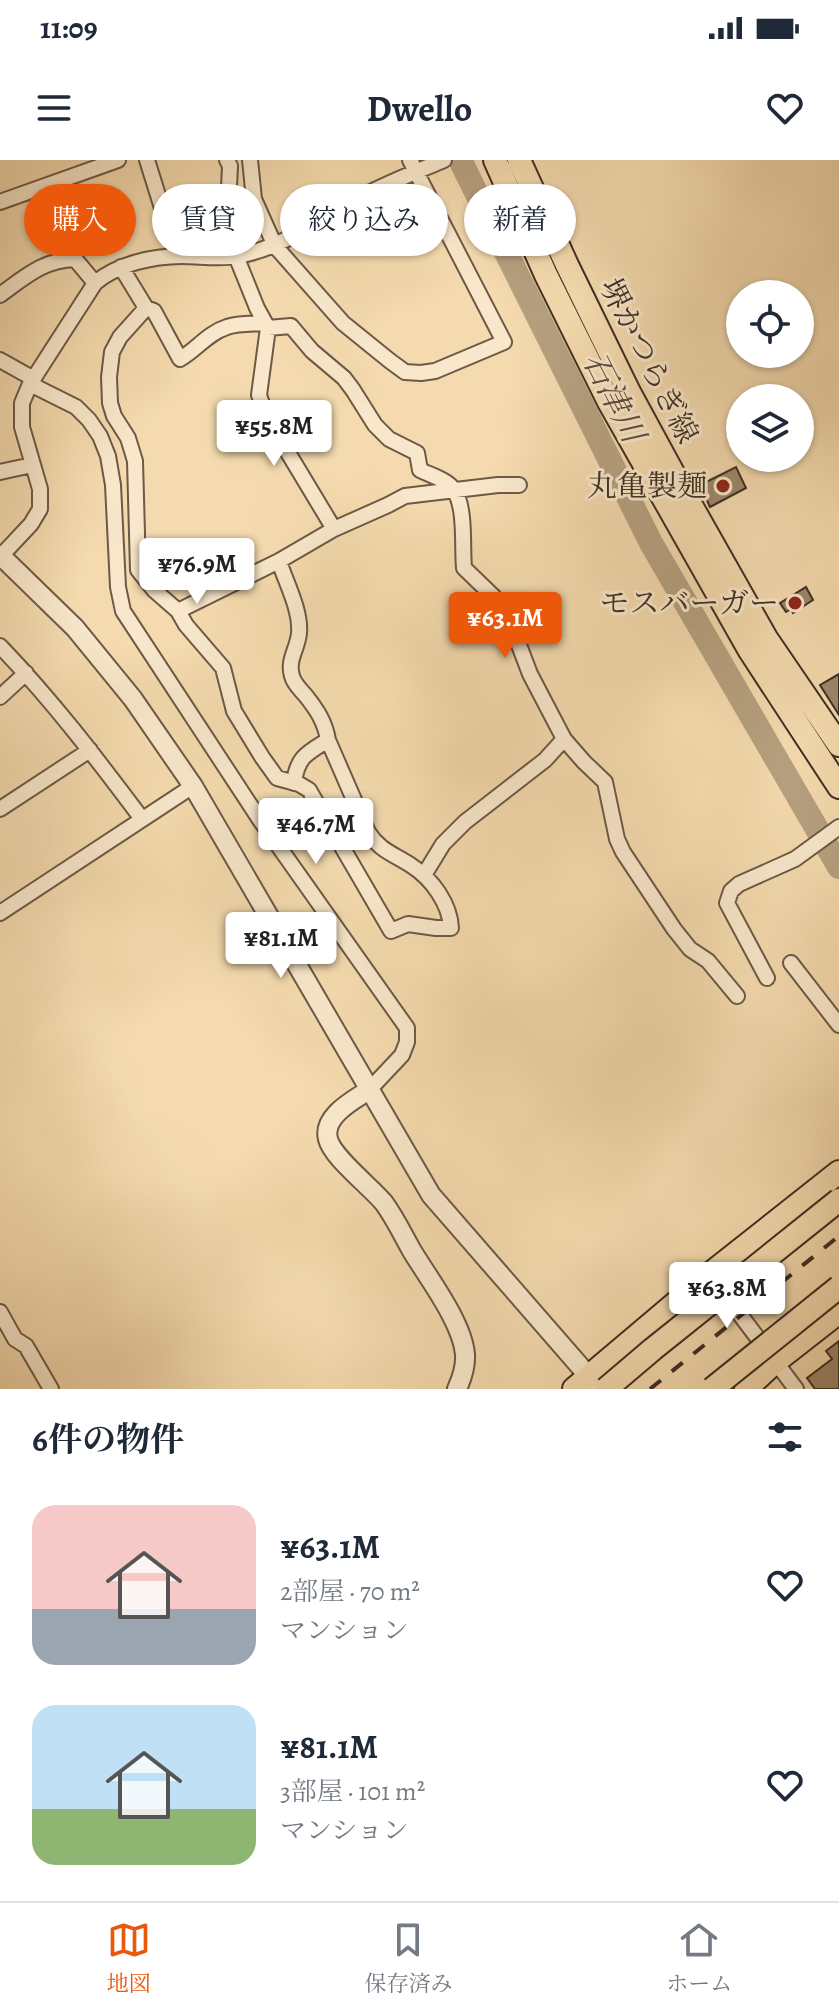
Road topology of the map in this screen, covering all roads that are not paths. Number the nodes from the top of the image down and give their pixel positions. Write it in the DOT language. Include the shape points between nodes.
graph roads {
  1 [pos="118,160"];
  2 [pos="147,160"];
  3 [pos="227,160"];
  4 [pos="250,160"];
  5 [pos="444,160"];
  6 [pos="495,160"];
  7 [pos="519,160"];
  8 [pos="412,166"];
  9 [pos="154,184"];
  10 [pos="229,184"];
  11 [pos="0,202"];
  12 [pos="275,246"];
  13 [pos="264,249"];
  14 [pos="177,256"];
  15 [pos="236,256"];
  16 [pos="121,267"];
  17 [pos="95,283"];
  18 [pos="0,295"];
  19 [pos="146,308"];
  20 [pos="267,326"];
  21 [pos="0,360"];
  22 [pos="32,382"];
  23 [pos="32,465"];
  24 [pos="0,472"];
  25 [pos="519,485"];
  26 [pos="454,490"];
  27 [pos="334,529"];
  28 [pos="1,555"];
  29 [pos="279,561"];
  30 [pos="178,611"];
  31 [pos="0,646"];
  32 [pos="26,673"];
  33 [pos="0,697"];
  34 [pos="564,739"];
  35 [pos="328,740"];
  36 [pos="839,745"];
  37 [pos="90,750"];
  38 [pos="294,783"];
  39 [pos="193,786"];
  40 [pos="839,787"];
  41 [pos="0,809"];
  42 [pos="142,819"];
  43 [pos="839,827"];
  44 [pos="424,875"];
  45 [pos="0,913"];
  46 [pos="791,963"];
  47 [pos="767,978"];
  48 [pos="737,996"];
  49 [pos="839,1025"];
  50 [pos="369,1090"];
  51 [pos="839,1172"];
  52 [pos="839,1200"];
  53 [pos="710,1274"];
  54 [pos="839,1287"];
  55 [pos="0,1312"];
  56 [pos="839,1312"];
  57 [pos="775,1362"];
  58 [pos="592,1386"];
  59 [pos="51,1389"];
  60 [pos="457,1389"];
  61 [pos="712,1389"];
  62 [pos="746,1389"];
  63 [pos="796,1389"];
  1 -- 11 [label="street"];
  2 -- 9 [label="street"];
  3 -- 10 [label="street"];
  4 -- 12 [label="street" via="254,199"];
  5 -- 8 [label="street"];
  6 -- 40 [label="main road, 堺かつらぎ線" via="609,402 750,651"];
  7 -- 36 [label="main road, 堺かつらぎ線" via="629,392 679,484 766,638"];
  8 -- 12 [label="street"];
  8 -- 12 [label="street" via="504,342 435,371 405,372 343,323"];
  12 -- 13 [label="street"];
  14 -- 16 [label="street"];
  15 -- 20 [label="street"];
  16 -- 17 [label="street"];
  16 -- 19 [label="street"];
  17 -- 18 [label="street" via="75,259 60,259 42,265"];
  17 -- 22 [label="street"];
  19 -- 20 [label="street" via="154,311 180,359 227,327"];
  19 -- 30 [label="street" via="112,352 110,403 135,461 138,570"];
  20 -- 26 [label="street" via="291,326 344,378 375,425 417,453 420,470"];
  20 -- 27 [label="street" via="259,395 266,416"];
  21 -- 22 [label="street"];
  22 -- 23 [label="street" via="21,412"];
  22 -- 50 [label="street" via="76,407 95,428 108,456 123,611 260,820 407,1028 402,1055"];
  23 -- 24 [label="street"];
  23 -- 28 [label="street" via="40,509"];
  25 -- 26 [label="street"];
  26 -- 27 [label="street" via="405,496"];
  26 -- 34 [label="street" via="463,516 464,568 508,616 530,674"];
  27 -- 29 [label="street"];
  28 -- 39 [label="street" via="75,628"];
  29 -- 30 [label="street"];
  29 -- 35 [label="street" via="300,630 291,660 293,681 326,725"];
  30 -- 38 [label="street" via="223,668 234,711 262,757 277,778"];
  31 -- 32 [label="street"];
  32 -- 33 [label="street"];
  32 -- 37 [label="street"];
  34 -- 44 [label="street" via="465,822"];
  34 -- 48 [label="street" via="605,782 623,852 674,929"];
  35 -- 38 [label="street" via="306,753"];
  35 -- 44 [label="street" via="375,844"];
  37 -- 41 [label="street"];
  37 -- 42 [label="street"];
  38 -- 44 [label="street" via="309,790 391,931 408,924 451,928 443,900"];
  39 -- 42 [label="street"];
  39 -- 50 [label="street"];
  42 -- 45 [label="street"];
  43 -- 47 [label="street" via="795,859 731,891 727,903"];
  46 -- 49 [label="street"];
  50 -- 58 [label="street" via="431,1195"];
  50 -- 60 [label="street" via="332,1119 328,1139 384,1203 458,1326 465,1353"];
  51 -- 53 [label="main road"];
  52 -- 58 [label="main road, bridge" via="653,1349"];
  53 -- 57 [label="street"];
  53 -- 58 [label="main road"];
  54 -- 61 [label="main road, bridge"];
  55 -- 59 [label="street"];
  56 -- 57 [label="main road"];
  57 -- 62 [label="main road"];
  57 -- 63 [label="street"];
}
